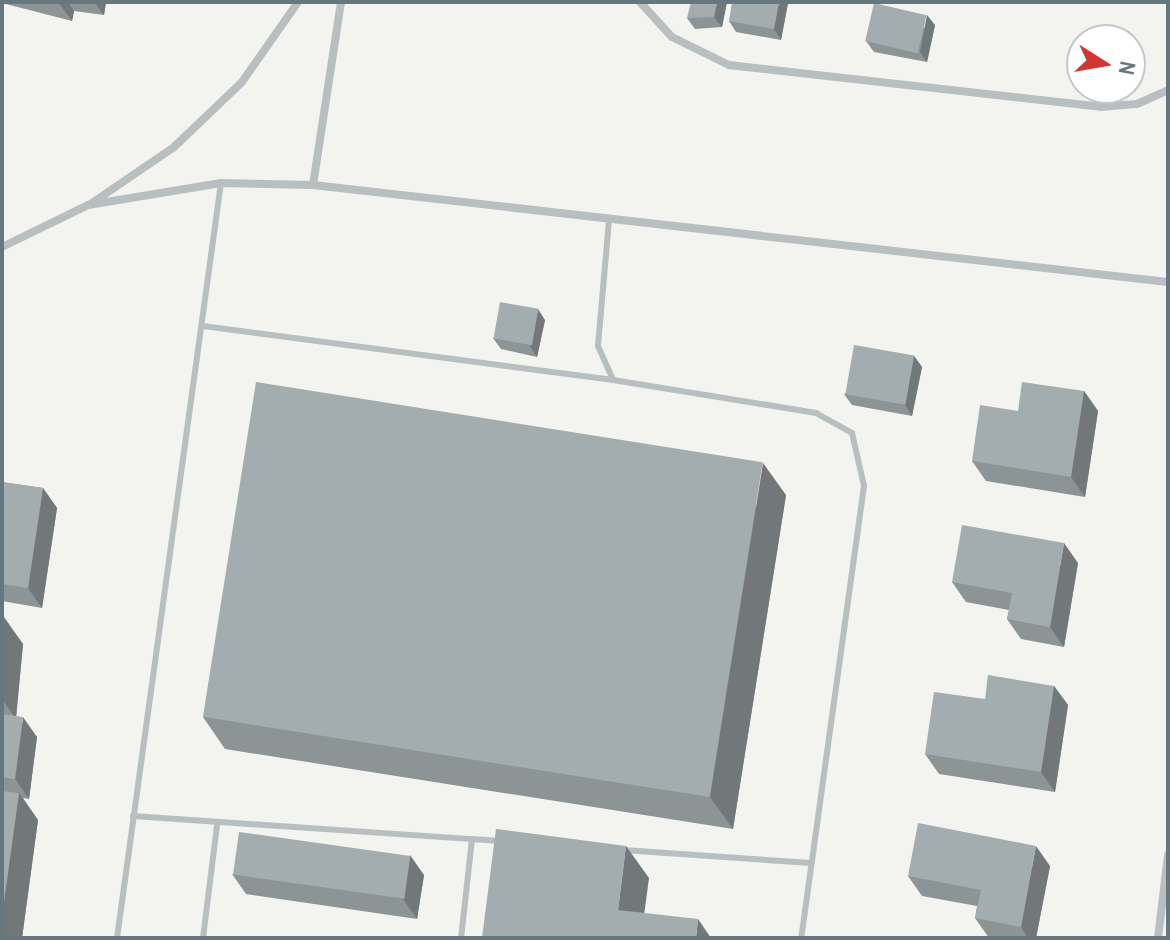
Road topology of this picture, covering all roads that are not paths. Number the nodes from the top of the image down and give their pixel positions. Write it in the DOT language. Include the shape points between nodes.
graph roads {
  1 [pos="298,2"];
  2 [pos="341,2"];
  3 [pos="640,2"];
  4 [pos="1168,90"];
  5 [pos="221,183"];
  6 [pos="313,185"];
  7 [pos="88,205"];
  8 [pos="609,220"];
  9 [pos="2,247"];
  10 [pos="1168,282"];
  11 [pos="203,326"];
  12 [pos="613,380"];
  13 [pos="133,816"];
  14 [pos="217,826"];
  15 [pos="472,839"];
  16 [pos="518,842"];
  17 [pos="611,849"];
  18 [pos="1168,855"];
  19 [pos="811,863"];
  20 [pos="117,938"];
  21 [pos="203,938"];
  22 [pos="461,938"];
  23 [pos="801,938"];
  24 [pos="1158,938"];
  1 -- 7 [label="street" via="242,82 174,147"];
  2 -- 6 [label="street"];
  3 -- 4 [label="street" via="672,37 729,65 1101,107 1137,104"];
  5 -- 6 [label="street"];
  5 -- 7 [label="street"];
  5 -- 11 [label="lane"];
  6 -- 8 [label="street"];
  7 -- 9 [label="street"];
  8 -- 10 [label="street"];
  8 -- 12 [label="lane" via="598,346"];
  11 -- 12 [label="lane"];
  11 -- 13 [label="lane"];
  12 -- 19 [label="lane" via="816,413 852,433 864,486"];
  13 -- 14 [label="lane"];
  13 -- 20 [label="lane"];
  14 -- 15 [label="lane"];
  14 -- 21 [label="lane"];
  15 -- 16 [label="lane"];
  15 -- 22 [label="lane"];
  17 -- 19 [label="lane"];
  18 -- 24 [label="street"];
  19 -- 23 [label="lane"];
}
